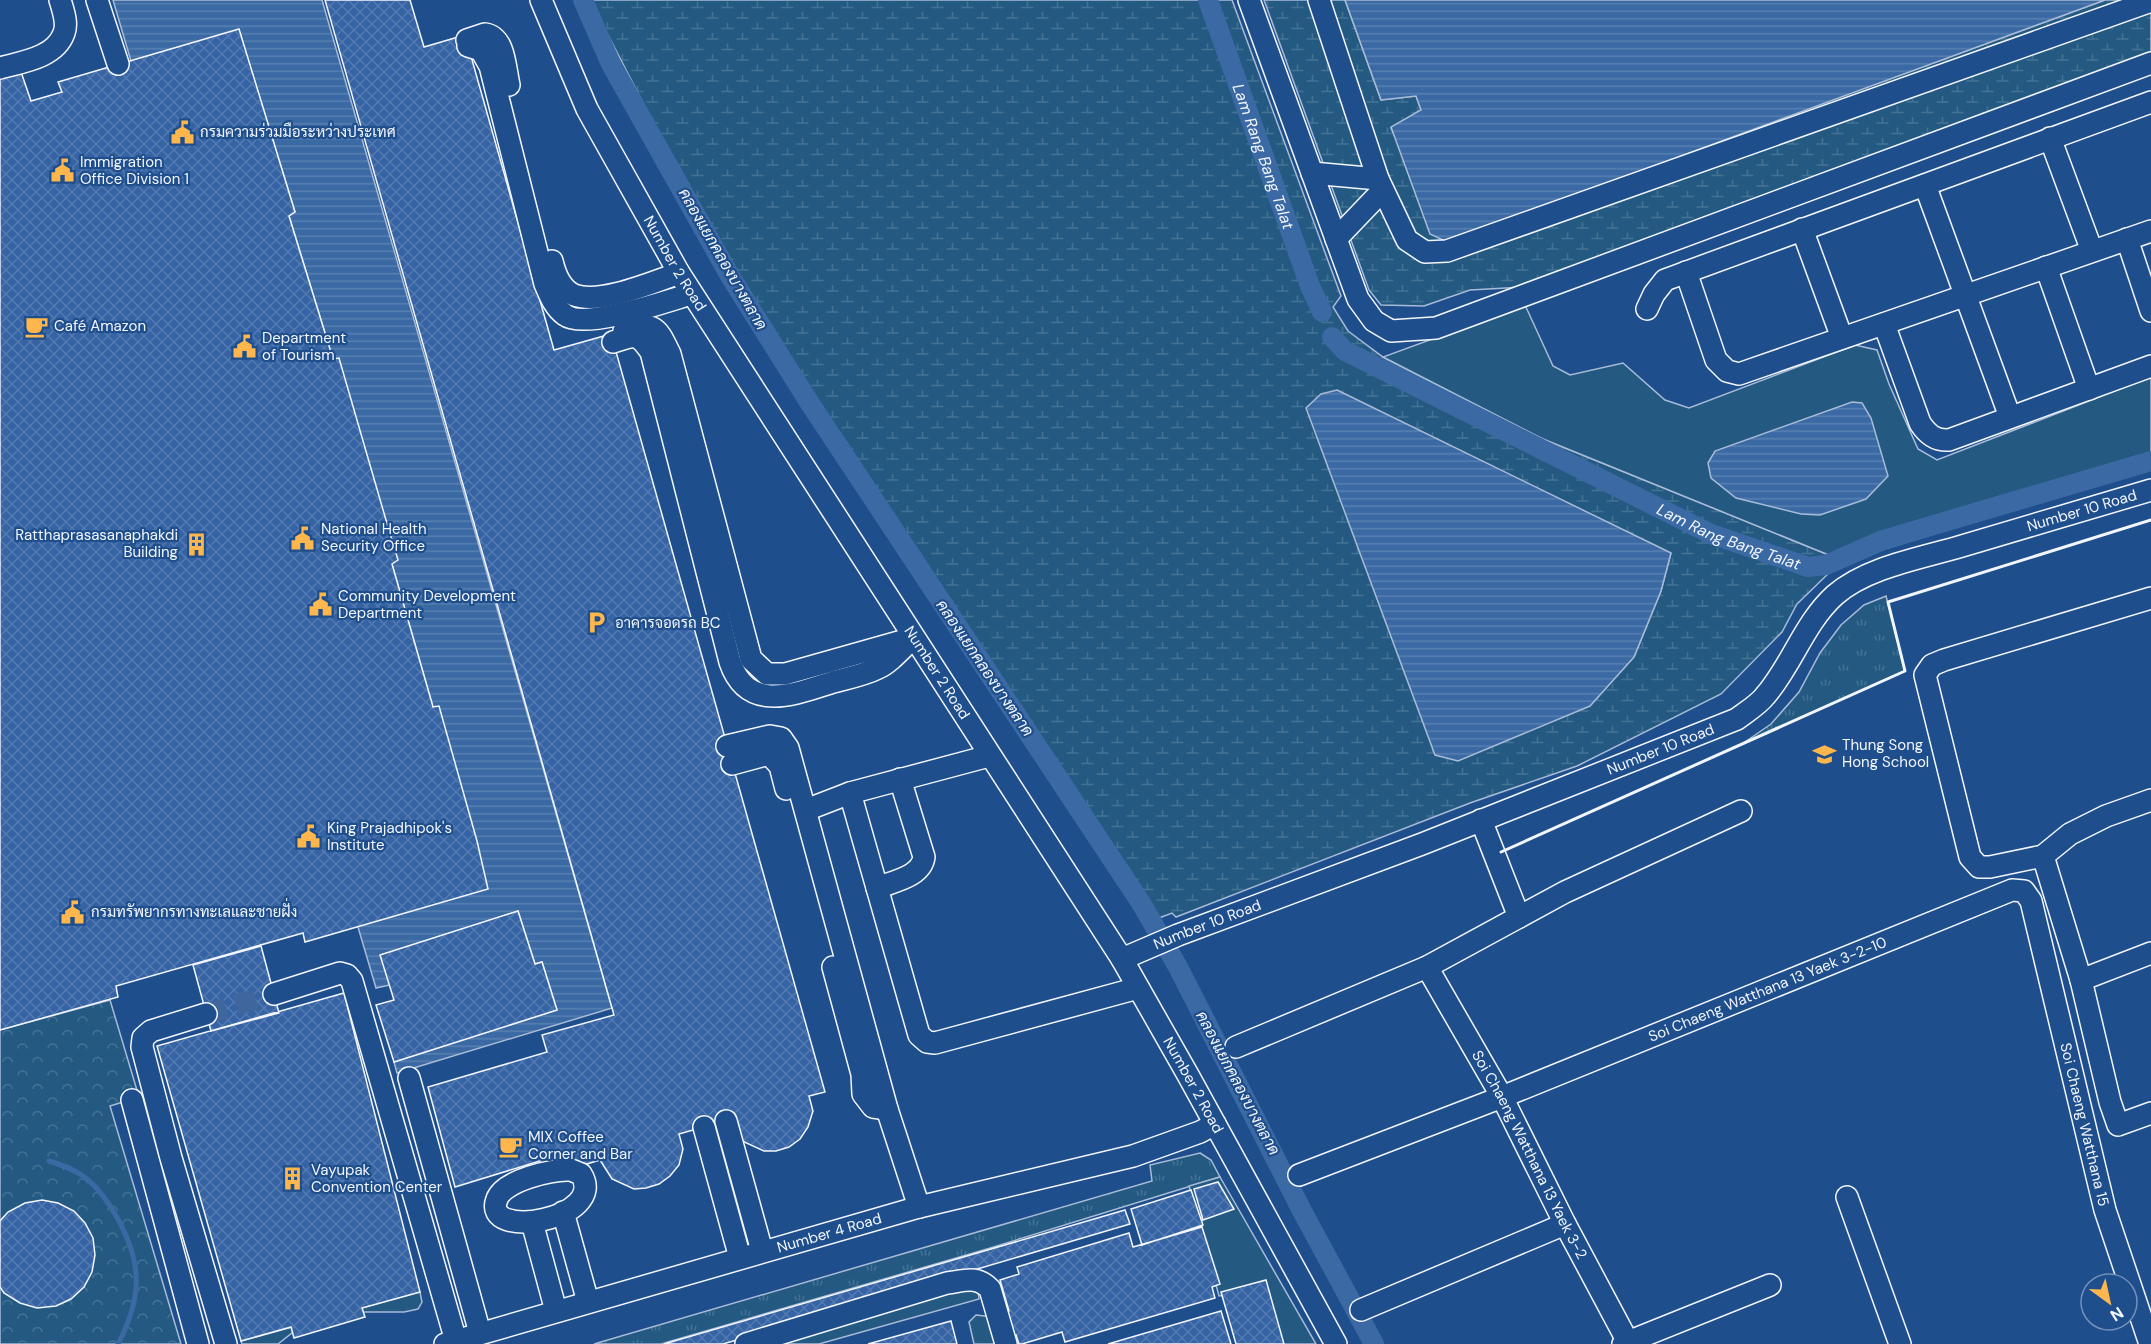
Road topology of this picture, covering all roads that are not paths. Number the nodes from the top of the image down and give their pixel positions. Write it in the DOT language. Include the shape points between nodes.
graph roads {
  1 [pos="60,0"];
  2 [pos="97,0"];
  3 [pos="541,0"];
  4 [pos="1249,0"];
  5 [pos="1319,0"];
  6 [pos="2151,2"];
  7 [pos="2151,63"];
  8 [pos="118,64"];
  9 [pos="0,69"];
  10 [pos="2151,102"];
  11 [pos="2050,138"];
  12 [pos="1312,173"];
  13 [pos="1381,184"];
  14 [pos="1925,185"];
  15 [pos="1802,229"];
  16 [pos="2151,231"];
  17 [pos="1336,239"];
  18 [pos="2127,239"];
  19 [pos="2092,251"];
  20 [pos="2046,267"];
  21 [pos="1686,272"];
  22 [pos="679,273"];
  23 [pos="691,294"];
  24 [pos="575,295"];
  25 [pos="1967,295"];
  26 [pos="1647,309"];
  27 [pos="2151,311"];
  28 [pos="571,318"];
  29 [pos="1884,324"];
  30 [pos="1842,339"];
  31 [pos="2151,366"];
  32 [pos="2089,389"];
  33 [pos="2010,417"];
  34 [pos="2151,490"];
  35 [pos="2151,598"];
  36 [pos="913,638"];
  37 [pos="767,674"];
  38 [pos="764,695"];
  39 [pos="989,756"];
  40 [pos="900,779"];
  41 [pos="850,793"];
  42 [pos="2151,800"];
  43 [pos="806,810"];
  44 [pos="1741,811"];
  45 [pos="1481,820"];
  46 [pos="2043,856"];
  47 [pos="877,888"];
  48 [pos="2031,901"];
  49 [pos="1512,921"];
  50 [pos="2151,953"];
  51 [pos="1122,959"];
  52 [pos="1427,967"];
  53 [pos="2081,980"];
  54 [pos="1138,988"];
  55 [pos="273,994"];
  56 [pos="206,1014"];
  57 [pos="1236,1047"];
  58 [pos="409,1078"];
  59 [pos="1502,1097"];
  60 [pos="132,1100"];
  61 [pos="887,1109"];
  62 [pos="2151,1113"];
  63 [pos="726,1121"];
  64 [pos="1215,1124"];
  65 [pos="704,1127"];
  66 [pos="1299,1175"];
  67 [pos="1847,1197"];
  68 [pos="919,1207"];
  69 [pos="563,1212"];
  70 [pos="532,1222"];
  71 [pos="1565,1224"];
  72 [pos="762,1251"];
  73 [pos="740,1258"];
  74 [pos="1770,1285"];
  75 [pos="588,1302"];
  76 [pos="1361,1310"];
  77 [pos="556,1311"];
  78 [pos="480,1333"];
  79 [pos="451,1342"];
  80 [pos="1626,1343"];
  81 [pos="198,1344"];
  82 [pos="226,1344"];
  83 [pos="746,1344"];
  84 [pos="1006,1344"];
  85 [pos="1336,1344"];
  86 [pos="1900,1344"];
  87 [pos="2150,1344"];
  1 -- 9 [label="street" via="64,32 51,51"];
  2 -- 8 [label="street"];
  3 -- 22 [label="street, Number 2 Road" via="587,109"];
  4 -- 12 [label="street"];
  5 -- 13 [label="street"];
  6 -- 13 [label="street" via="1447,251 1425,252 1407,240"];
  7 -- 17 [label="street" via="1436,328 1391,331 1374,321 1358,299"];
  10 -- 11 [label="street"];
  11 -- 14 [label="street"];
  11 -- 19 [label="street"];
  12 -- 13 [label="street"];
  12 -- 17 [label="street"];
  13 -- 17 [label="street"];
  14 -- 15 [label="street"];
  14 -- 25 [label="street"];
  15 -- 21 [label="street"];
  15 -- 30 [label="street"];
  16 -- 18 [label="street"];
  18 -- 19 [label="street"];
  18 -- 27 [label="street"];
  19 -- 20 [label="street"];
  20 -- 25 [label="street"];
  20 -- 32 [label="street"];
  21 -- 26 [label="street" via="1665,280"];
  21 -- 30 [label="street" via="1715,358 1731,373 1742,373"];
  22 -- 23 [label="street, Number 2 Road"];
  22 -- 24 [label="street" via="604,297"];
  23 -- 28 [label="street" via="608,317"];
  23 -- 36 [label="street, Number 2 Road"];
  24 -- 28 [label="street"];
  24 -- 28 [label="street" via="560,284 553,267 500,44 485,33 468,43 482,50 490,66 545,284 555,305"];
  25 -- 29 [label="street"];
  25 -- 33 [label="street"];
  29 -- 30 [label="street"];
  29 -- 33 [label="street" via="1927,433 1949,440"];
  31 -- 32 [label="street"];
  32 -- 33 [label="street"];
  34 -- 45 [label="street, Number 10 Road" via="1873,573 1850,584 1817,615 1764,698 1737,719"];
  35 -- 46 [label="street" via="1944,660 1932,665 1925,675 1970,857 1979,867 1990,867"];
  36 -- 37 [label="street" via="785,674"];
  36 -- 38 [label="street" via="880,668 785,697"];
  36 -- 39 [label="street, Number 2 Road"];
  37 -- 38 [label="street"];
  37 -- 38 [label="street" via="747,650 670,354 659,331 635,327 612,338 641,338 651,352 730,662 735,676 744,685"];
  39 -- 40 [label="street"];
  39 -- 51 [label="street, Number 2 Road"];
  40 -- 41 [label="street"];
  40 -- 47 [label="street" via="923,864 916,872"];
  41 -- 43 [label="street"];
  41 -- 47 [label="street"];
  42 -- 46 [label="street" via="2070,834"];
  43 -- 61 [label="street"];
  43 -- 61 [label="street" via="788,748 781,738 770,736 730,755 769,754 780,766 862,1074 862,1094 873,1107"];
  44 -- 49 [label="street" via="1565,892"];
  45 -- 49 [label="street"];
  45 -- 51 [label="street, Number 10 Road"];
  46 -- 53 [label="street"];
  47 -- 54 [label="street" via="919,1035 927,1042"];
  48 -- 59 [label="street, Soi Chaeng Watthana 13 Yaek 3-2-10" via="2024,891 2012,890"];
  48 -- 87 [label="street, Soi Chaeng Watthana 15" via="2105,1210"];
  49 -- 52 [label="street"];
  50 -- 53 [label="street"];
  51 -- 54 [label="street, Number 2 Road"];
  52 -- 57 [label="street"];
  52 -- 59 [label="street, Soi Chaeng Watthana 13 Yaek 3-2"];
  53 -- 62 [label="street" via="2118,1125"];
  54 -- 64 [label="street, Number 2 Road"];
  55 -- 79 [label="street" via="340,973 352,981"];
  56 -- 82 [label="street" via="151,1031 143,1038 142,1047"];
  58 -- 78 [label="street"];
  59 -- 66 [label="street"];
  59 -- 71 [label="street, Soi Chaeng Watthana 13 Yaek 3-2"];
  60 -- 81 [label="street"];
  61 -- 68 [label="street"];
  63 -- 72 [label="street"];
  64 -- 68 [label="street, Number 4 Road" via="1133,1156"];
  64 -- 85 [label="street, Number 2 Road"];
  65 -- 73 [label="street"];
  67 -- 86 [label="street"];
  68 -- 72 [label="street, Number 4 Road"];
  69 -- 70 [label="street"];
  69 -- 70 [label="street" via="585,1192 581,1174 553,1171 516,1182 497,1197 498,1212 513,1222"];
  69 -- 75 [label="street"];
  70 -- 77 [label="street"];
  71 -- 76 [label="street"];
  71 -- 80 [label="street, Soi Chaeng Watthana 13 Yaek 3-2"];
  72 -- 73 [label="street, Number 4 Road"];
  73 -- 75 [label="street, Number 4 Road"];
  74 -- 80 [label="street"];
  75 -- 77 [label="street, Number 4 Road"];
  77 -- 78 [label="street, Number 4 Road"];
  78 -- 79 [label="street, Number 4 Road"];
  83 -- 84 [label="street" via="947,1283 976,1279 990,1289"];
}
